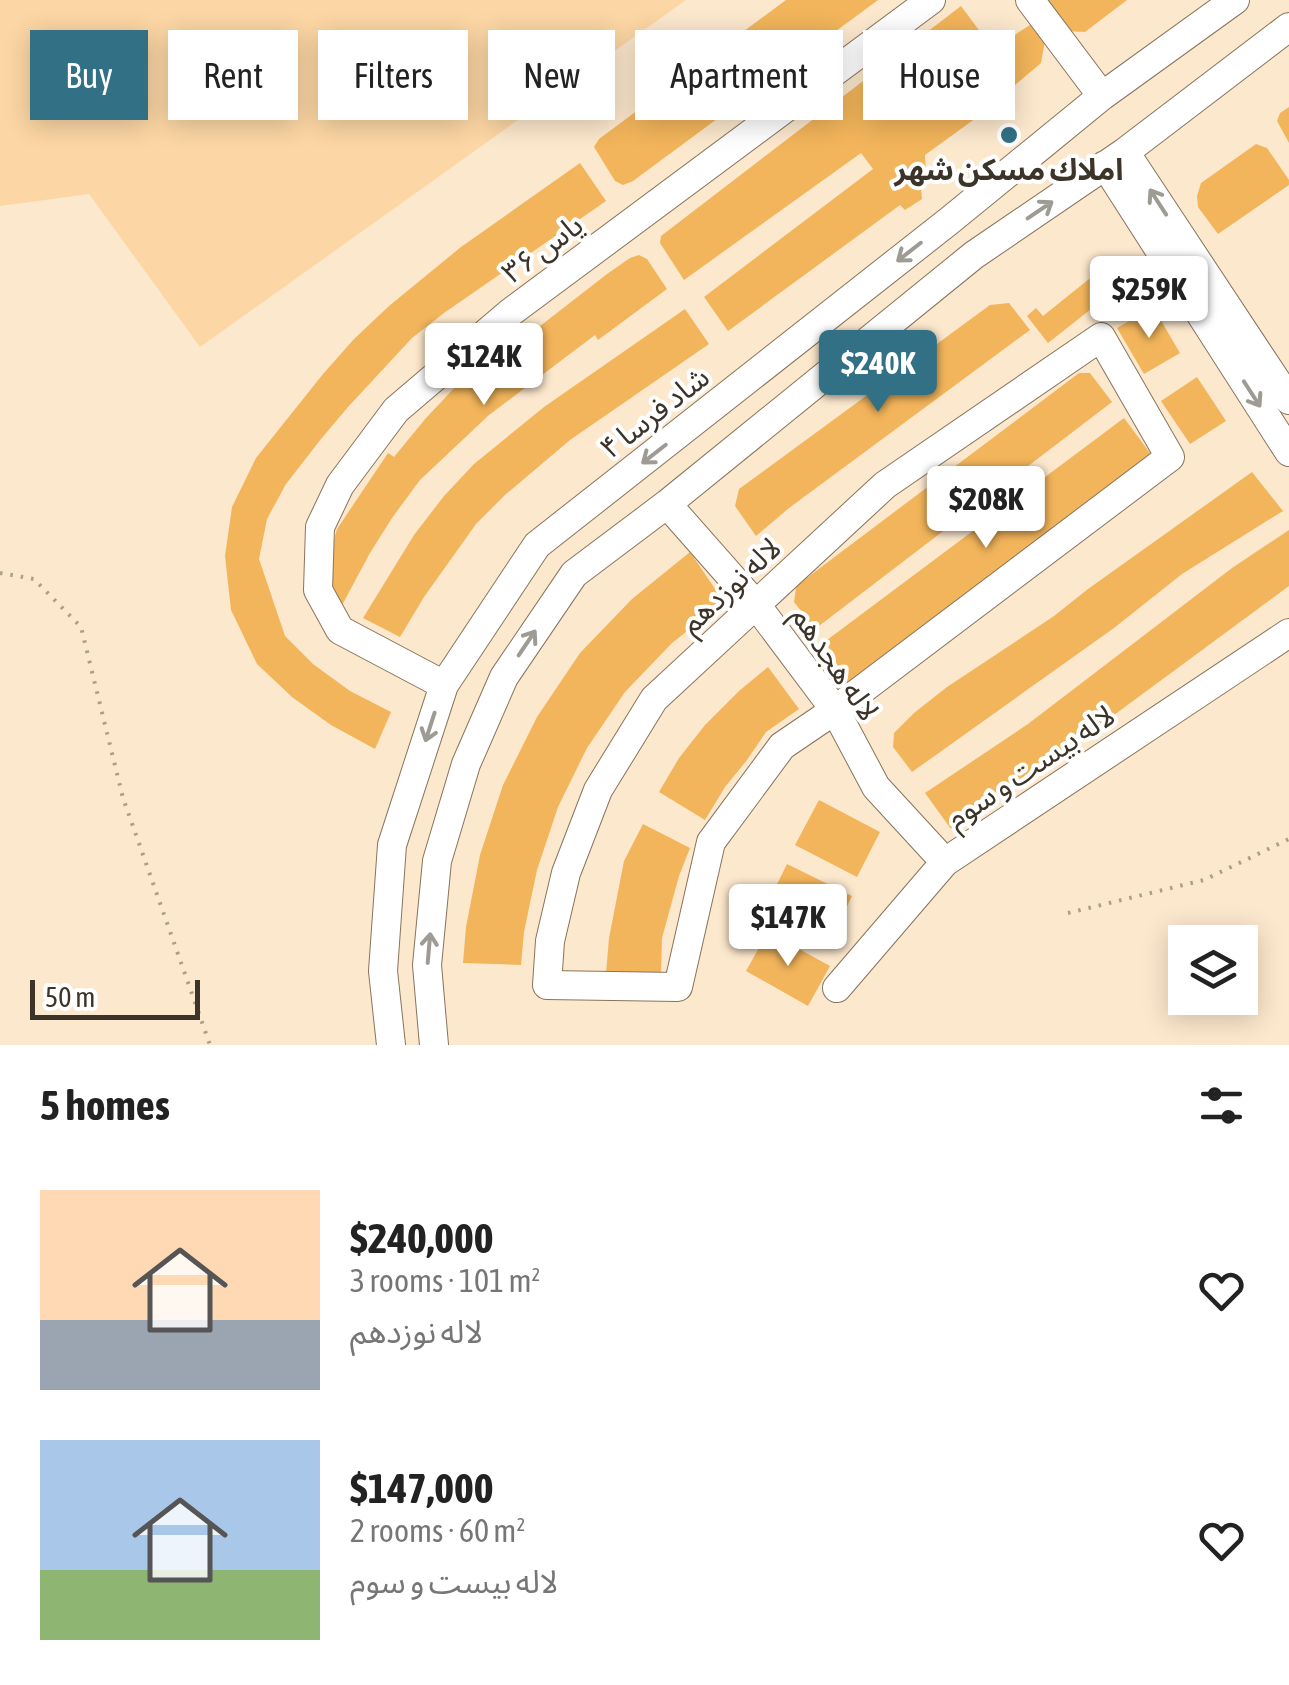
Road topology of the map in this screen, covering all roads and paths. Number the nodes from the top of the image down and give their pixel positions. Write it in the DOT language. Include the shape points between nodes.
graph roads {
  1 [pos="931,0"];
  2 [pos="1030,0"];
  3 [pos="1235,0"];
  4 [pos="1289,27"];
  5 [pos="1102,96"];
  6 [pos="1115,158"];
  7 [pos="949,220"];
  8 [pos="974,255"];
  9 [pos="1289,400"];
  10 [pos="1289,452"];
  11 [pos="667,504"];
  12 [pos="0,573"];
  13 [pos="757,606"];
  14 [pos="1289,633"];
  15 [pos="444,684"];
  16 [pos="835,710"];
  17 [pos="1289,838"];
  18 [pos="945,862"];
  19 [pos="1068,914"];
  20 [pos="837,988"];
  21 [pos="210,1045"];
  22 [pos="391,1045"];
  23 [pos="434,1045"];
  1 -- 15 [label="street, یاس ۳۶" via="511,312 396,410 340,485 320,527 318,590 340,630"];
  2 -- 5 [label="street"];
  3 -- 5 [label="street, شاد فرسا ۴"];
  4 -- 6 [label="street"];
  5 -- 7 [label="street, شاد فرسا ۴"];
  8 -- 6 [label="street, one-way"];
  9 -- 6 [label="street, one-way"];
  6 -- 10 [label="street, one-way"];
  7 -- 8 [label="street"];
  7 -- 15 [label="street, شاد فرسا ۴, one-way" via="537,545"];
  8 -- 11 [label="street"];
  11 -- 13 [label="street, لاله هجدهم"];
  23 -- 11 [label="street, one-way" via="427,965 437,861 478,736 504,677 574,574"];
  12 -- 21 [label="path" via="34,579 81,626 122,798"];
  13 -- 16 [label="street, لاله هجدهم"];
  13 -- 16 [label="street, لاله نوزدهم" via="654,699 598,790 566,873 547,985 678,987 711,842 782,746"];
  13 -- 16 [label="street, لاله نوزدهم" via="885,486 1101,338 1170,457"];
  14 -- 18 [label="street, لاله بیست و سوم"];
  15 -- 22 [label="street, شاد فرسا ۴, one-way" via="392,844 384,971"];
  16 -- 18 [label="street, لاله هجدهم" via="876,787"];
  17 -- 19 [label="path" via="1204,880"];
  18 -- 20 [label="street, لاله بیست و سوم"];
}
